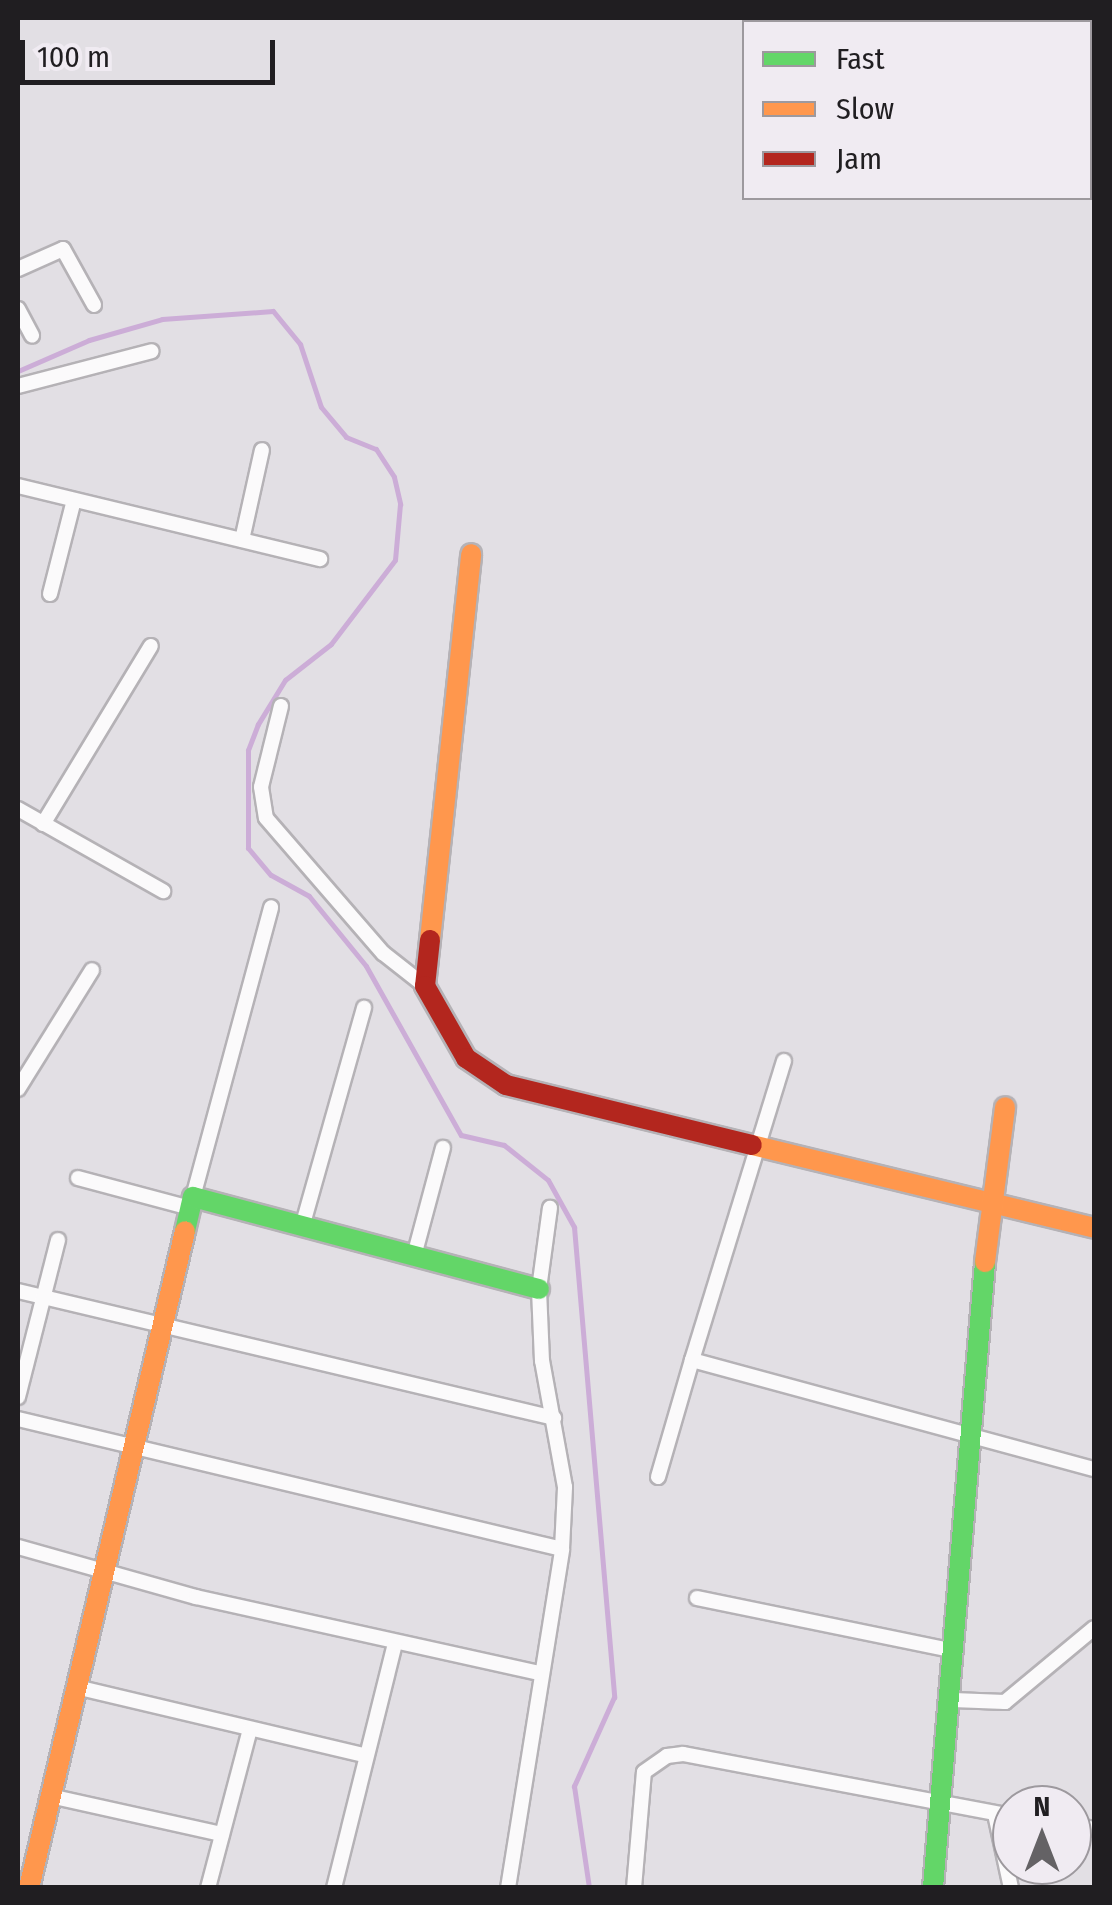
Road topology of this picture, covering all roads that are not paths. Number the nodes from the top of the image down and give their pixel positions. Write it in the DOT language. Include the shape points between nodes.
graph roads {
  1 [pos="18,269"];
  2 [pos="94,305"];
  3 [pos="18,309"];
  4 [pos="32,334"];
  5 [pos="152,350"];
  6 [pos="18,386"];
  7 [pos="262,450"];
  8 [pos="18,486"];
  9 [pos="74,500"];
  10 [pos="242,540"];
  11 [pos="471,554"];
  12 [pos="320,559"];
  13 [pos="50,594"];
  14 [pos="150,646"];
  15 [pos="281,706"];
  16 [pos="18,809"];
  17 [pos="43,824"];
  18 [pos="163,891"];
  19 [pos="271,907"];
  20 [pos="92,970"];
  21 [pos="424,986"];
  22 [pos="364,1008"];
  23 [pos="784,1061"];
  24 [pos="18,1088"];
  25 [pos="1005,1107"];
  26 [pos="443,1148"];
  27 [pos="760,1149"];
  28 [pos="78,1178"];
  29 [pos="192,1202"];
  30 [pos="988,1203"];
  31 [pos="550,1208"];
  32 [pos="302,1227"];
  33 [pos="1094,1228"];
  34 [pos="58,1240"];
  35 [pos="414,1256"];
  36 [pos="539,1288"];
  37 [pos="18,1291"];
  38 [pos="42,1297"];
  39 [pos="162,1325"];
  40 [pos="692,1360"];
  41 [pos="18,1396"];
  42 [pos="554,1418"];
  43 [pos="18,1419"];
  44 [pos="975,1436"];
  45 [pos="133,1447"];
  46 [pos="1094,1469"];
  47 [pos="658,1477"];
  48 [pos="18,1546"];
  49 [pos="562,1549"];
  50 [pos="103,1569"];
  51 [pos="697,1598"];
  52 [pos="1094,1628"];
  53 [pos="395,1644"];
  54 [pos="956,1652"];
  55 [pos="540,1673"];
  56 [pos="76,1687"];
  57 [pos="953,1700"];
  58 [pos="250,1729"];
  59 [pos="364,1755"];
  60 [pos="50,1796"];
  61 [pos="942,1804"];
  62 [pos="992,1813"];
  63 [pos="222,1834"];
  64 [pos="634,1867"];
  65 [pos="29,1888"];
  66 [pos="208,1888"];
  67 [pos="334,1888"];
  68 [pos="508,1888"];
  69 [pos="622,1888"];
  70 [pos="634,1888"];
  71 [pos="932,1888"];
  1 -- 2 [label="street" via="62,249"];
  3 -- 4 [label="street"];
  5 -- 6 [label="street"];
  7 -- 10 [label="street"];
  8 -- 9 [label="street"];
  9 -- 10 [label="street"];
  9 -- 13 [label="street"];
  10 -- 12 [label="street"];
  11 -- 21 [label="street"];
  14 -- 17 [label="street"];
  15 -- 21 [label="street" via="262,788 266,818 383,953"];
  16 -- 17 [label="street"];
  17 -- 18 [label="street"];
  19 -- 29 [label="street"];
  20 -- 24 [label="street"];
  21 -- 27 [label="street" via="431,1006 484,1075"];
  22 -- 32 [label="street"];
  23 -- 27 [label="street"];
  25 -- 30 [label="street"];
  26 -- 35 [label="street"];
  27 -- 30 [label="street"];
  27 -- 40 [label="street"];
  28 -- 29 [label="street"];
  29 -- 32 [label="street"];
  29 -- 39 [label="street"];
  30 -- 33 [label="street"];
  30 -- 44 [label="street"];
  31 -- 36 [label="street"];
  32 -- 35 [label="street"];
  34 -- 38 [label="street"];
  35 -- 36 [label="street"];
  36 -- 42 [label="street"];
  37 -- 38 [label="street"];
  38 -- 39 [label="street"];
  38 -- 41 [label="street"];
  39 -- 42 [label="street"];
  39 -- 45 [label="street"];
  40 -- 44 [label="street"];
  40 -- 47 [label="street"];
  42 -- 49 [label="street" via="566,1487"];
  43 -- 45 [label="street"];
  44 -- 46 [label="street"];
  44 -- 54 [label="street"];
  45 -- 49 [label="street"];
  45 -- 50 [label="street"];
  48 -- 50 [label="street"];
  49 -- 55 [label="street"];
  50 -- 53 [label="street"];
  50 -- 56 [label="street"];
  51 -- 54 [label="street"];
  52 -- 57 [label="street" via="1005,1702"];
  53 -- 55 [label="street"];
  53 -- 59 [label="street"];
  54 -- 57 [label="street"];
  55 -- 68 [label="street"];
  56 -- 58 [label="street"];
  56 -- 60 [label="street"];
  57 -- 61 [label="street"];
  58 -- 59 [label="street"];
  58 -- 63 [label="street"];
  59 -- 67 [label="street"];
  60 -- 63 [label="street"];
  60 -- 65 [label="street"];
  61 -- 62 [label="street"];
  61 -- 64 [label="street" via="667,1756 644,1772"];
  61 -- 71 [label="street"];
  63 -- 66 [label="street"];
  64 -- 69 [label="street"];
  64 -- 70 [label="street"];
}
